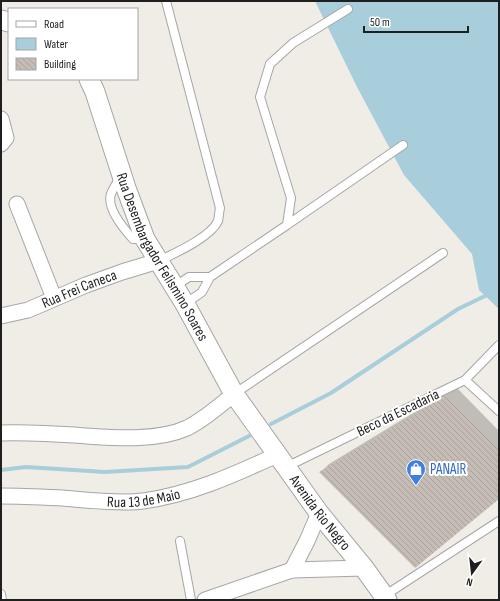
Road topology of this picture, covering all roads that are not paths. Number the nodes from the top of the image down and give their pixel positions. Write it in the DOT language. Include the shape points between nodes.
graph roads {
  1 [pos="166,1"];
  2 [pos="348,9"];
  3 [pos="89,80"];
  4 [pos="1,119"];
  5 [pos="1,144"];
  6 [pos="403,145"];
  7 [pos="17,204"];
  8 [pos="287,225"];
  9 [pos="443,253"];
  10 [pos="158,261"];
  11 [pos="210,277"];
  12 [pos="174,287"];
  13 [pos="54,298"];
  14 [pos="185,304"];
  15 [pos="1,316"];
  16 [pos="499,345"];
  17 [pos="465,380"];
  18 [pos="234,394"];
  19 [pos="499,411"];
  20 [pos="256,424"];
  21 [pos="1,433"];
  22 [pos="282,461"];
  23 [pos="1,492"];
  24 [pos="319,513"];
  25 [pos="499,521"];
  26 [pos="180,541"];
  27 [pos="364,568"];
  28 [pos="292,570"];
  29 [pos="1,594"];
  30 [pos="383,599"];
  31 [pos="2,600"];
  32 [pos="191,600"];
  33 [pos="205,600"];
  1 -- 10 [label="lane" via="220,208 218,220 209,232"];
  2 -- 8 [label="lane" via="293,43 270,64 260,97 291,198"];
  3 -- 10 [label="street, Rua Desembargador Felismino Soares" via="145,239"];
  4 -- 5 [label="street" via="6,135"];
  6 -- 8 [label="lane"];
  7 -- 13 [label="street"];
  8 -- 11 [label="lane"];
  9 -- 18 [label="lane"];
  10 -- 12 [label="street, Rua Desembargador Felismino Soares"];
  10 -- 13 [label="street, Rua Frei Caneca"];
  11 -- 12 [label="lane" via="189,277"];
  11 -- 14 [label="lane" via="202,292"];
  12 -- 14 [label="street, Rua Desembargador Felismino Soares"];
  13 -- 15 [label="street, Rua Frei Caneca" via="28,310"];
  14 -- 18 [label="street, Rua Desembargador Felismino Soares"];
  16 -- 17 [label="lane, Beco da Escadaria"];
  17 -- 19 [label="lane"];
  17 -- 22 [label="lane, Beco da Escadaria"];
  18 -- 20 [label="street, Rua Desembargador Felismino Soares"];
  18 -- 21 [label="street" via="187,428 167,434 136,438"];
  20 -- 22 [label="street, Avenida Rio Negro"];
  22 -- 23 [label="street, Rua 13 de Maio" via="186,492 142,501 97,501"];
  22 -- 24 [label="street, Avenida Rio Negro"];
  24 -- 27 [label="street, Avenida Rio Negro"];
  24 -- 28 [label="street"];
  25 -- 30 [label="lane"];
  26 -- 32 [label="lane"];
  27 -- 28 [label="street"];
  27 -- 30 [label="street, Avenida Rio Negro"];
  28 -- 33 [label="street"];
  29 -- 31 [label="lane"];
}
